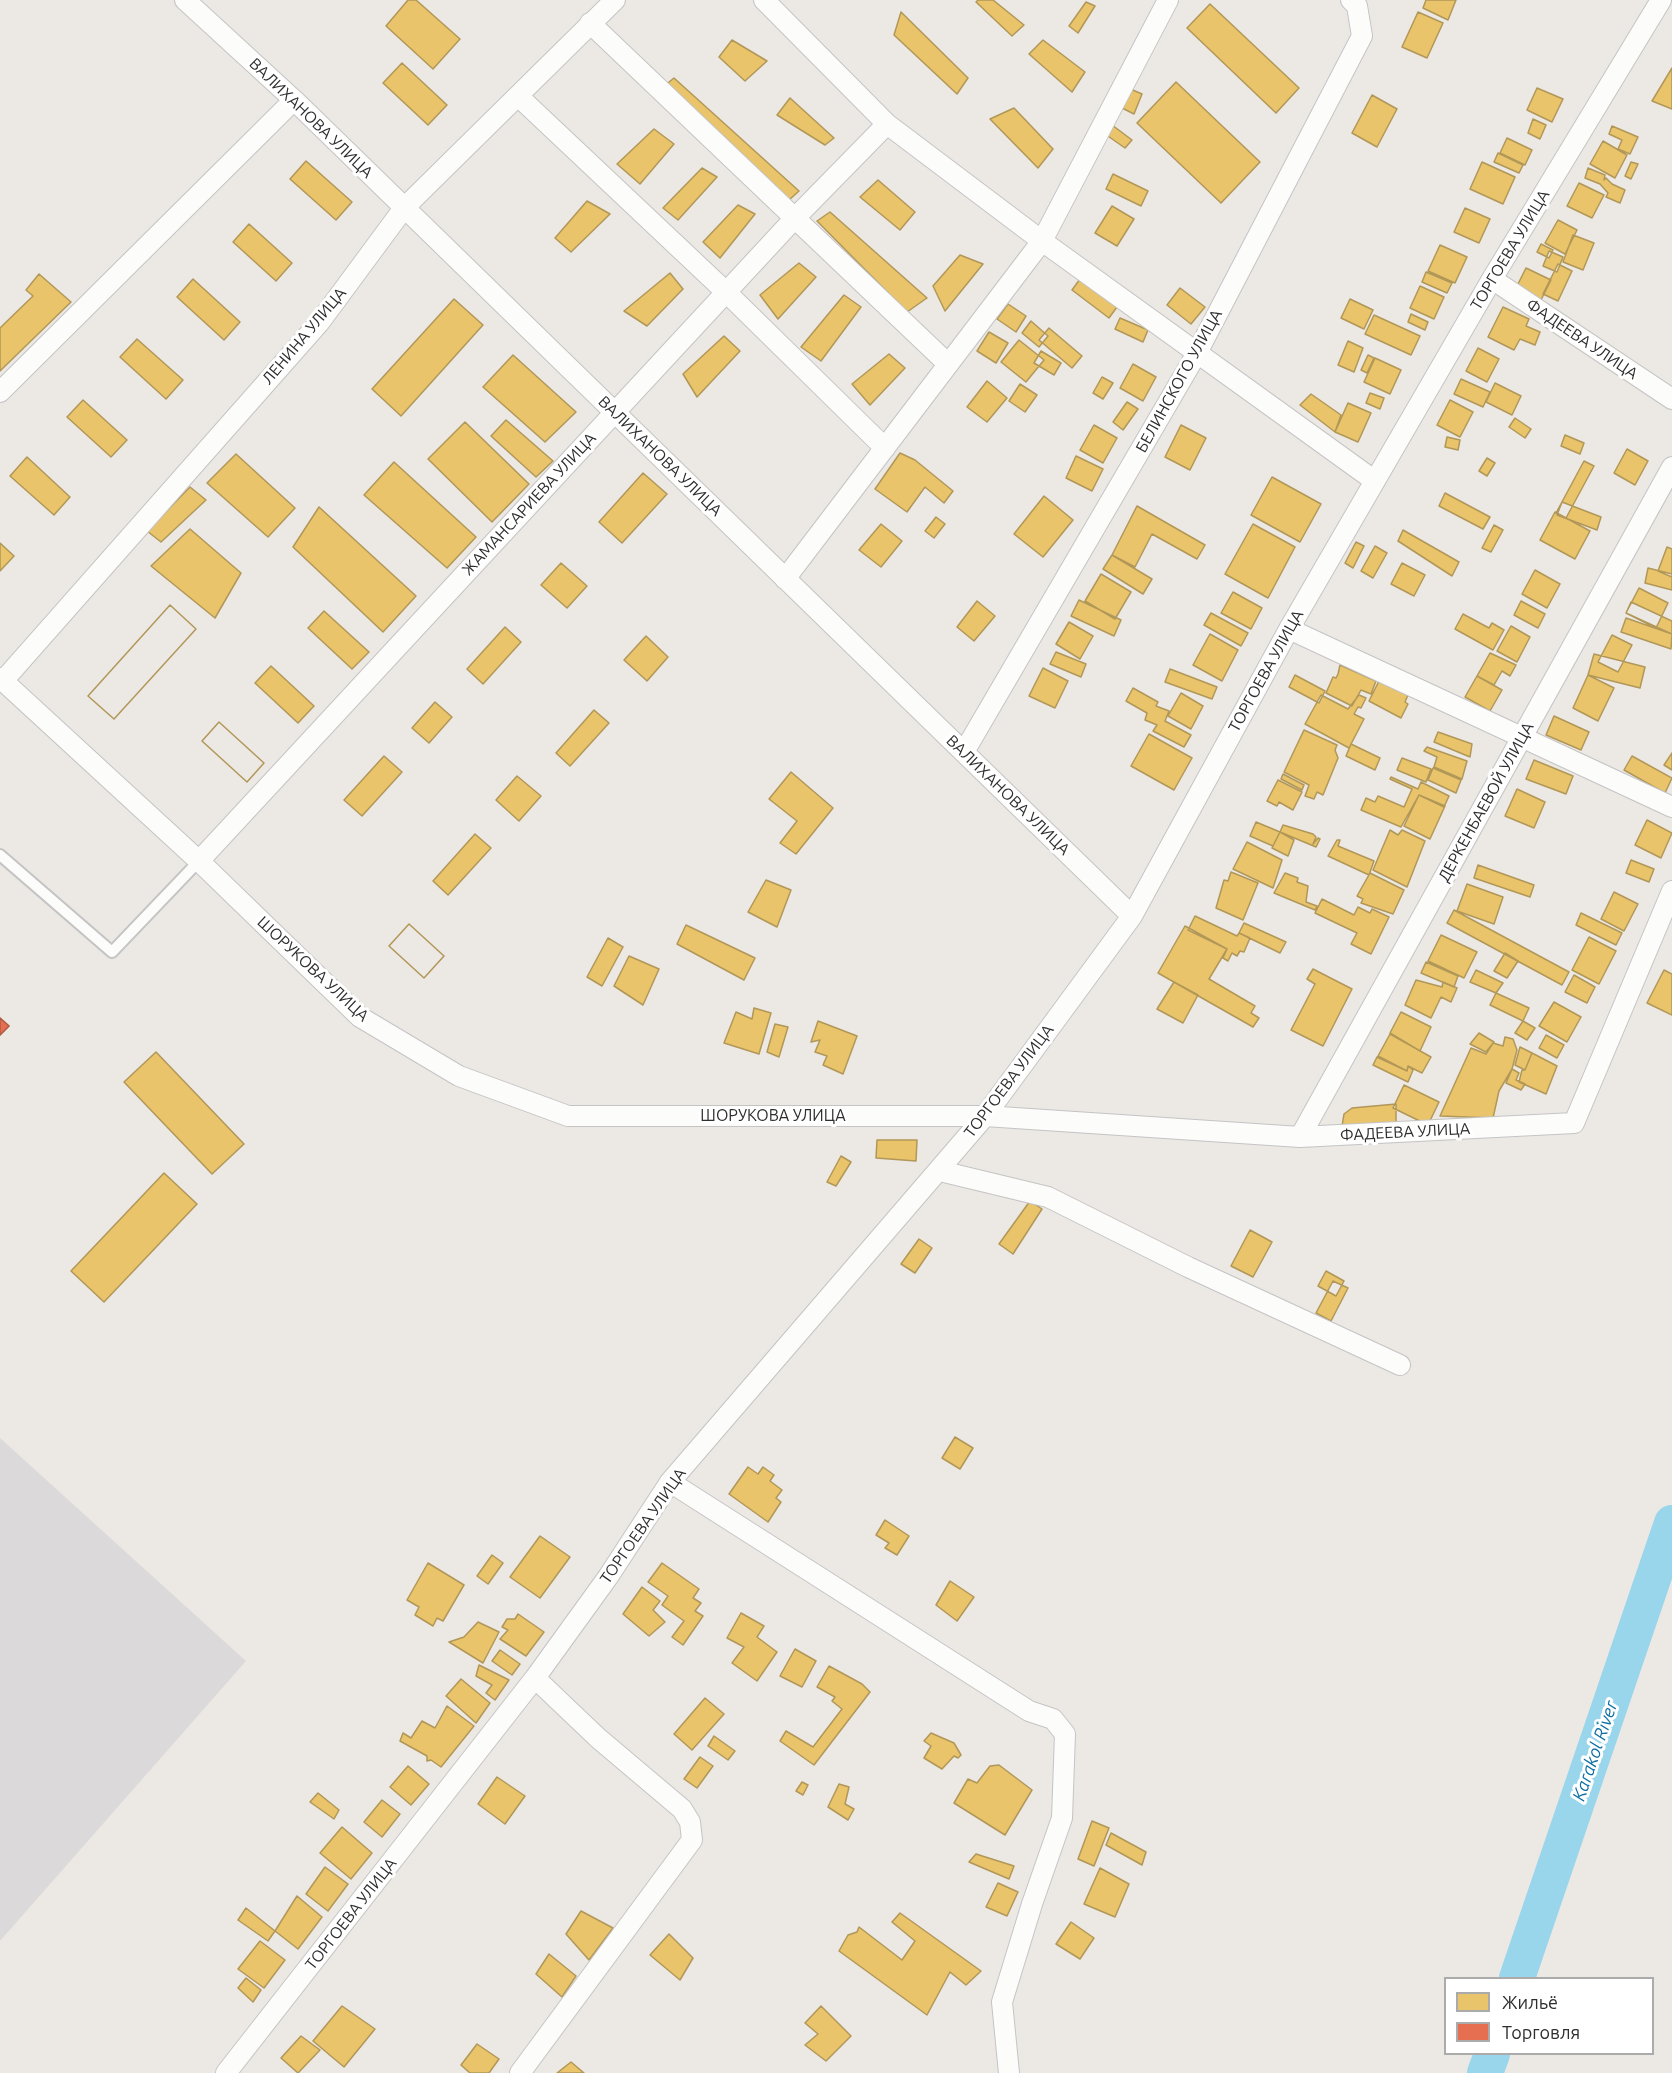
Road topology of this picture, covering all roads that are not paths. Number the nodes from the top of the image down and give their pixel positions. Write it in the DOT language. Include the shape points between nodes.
graph roads {
  1 [pos="185,0"];
  2 [pos="615,0"];
  3 [pos="764,0"];
  4 [pos="1168,0"];
  5 [pos="1351,0"];
  6 [pos="1661,0"];
  7 [pos="590,23"];
  8 [pos="518,96"];
  9 [pos="294,100"];
  10 [pos="887,124"];
  11 [pos="404,208"];
  12 [pos="794,219"];
  13 [pos="1042,241"];
  14 [pos="1492,279"];
  15 [pos="726,292"];
  16 [pos="1197,353"];
  17 [pos="948,364"];
  18 [pos="0,392"];
  19 [pos="1672,399"];
  20 [pos="614,411"];
  21 [pos="885,448"];
  22 [pos="1672,467"];
  23 [pos="1375,481"];
  24 [pos="785,579"];
  25 [pos="1289,629"];
  26 [pos="2,679"];
  27 [pos="1522,739"];
  28 [pos="963,753"];
  29 [pos="1672,807"];
  30 [pos="0,855"];
  31 [pos="198,861"];
  32 [pos="1672,891"];
  33 [pos="1132,916"];
  34 [pos="985,1116"];
  35 [pos="1300,1137"];
  36 [pos="940,1171"];
  37 [pos="1400,1365"];
  38 [pos="670,1482"];
  39 [pos="535,1678"];
  40 [pos="226,2073"];
  41 [pos="520,2073"];
  42 [pos="1009,2073"];
  1 -- 9 [label="street, ВАЛИХАНОВА УЛИЦА"];
  2 -- 7 [label="street, ЛЕНИНА УЛИЦА"];
  3 -- 10 [label="street"];
  4 -- 13 [label="street"];
  5 -- 16 [label="street, БЕЛИНСКОГО УЛИЦА" via="1357,6 1362,36"];
  6 -- 14 [label="street, ТОРГОЕВА УЛИЦА"];
  7 -- 8 [label="street, ЛЕНИНА УЛИЦА"];
  7 -- 12 [label="street"];
  8 -- 11 [label="street, ЛЕНИНА УЛИЦА"];
  8 -- 15 [label="street"];
  9 -- 11 [label="street, ВАЛИХАНОВА УЛИЦА"];
  9 -- 18 [label="street"];
  10 -- 12 [label="street, ЖАМАНСАРИЕВА УЛИЦА"];
  10 -- 13 [label="street"];
  11 -- 20 [label="street, ВАЛИХАНОВА УЛИЦА"];
  11 -- 26 [label="street, ЛЕНИНА УЛИЦА" via="319,323"];
  12 -- 15 [label="street, ЖАМАНСАРИЕВА УЛИЦА"];
  12 -- 17 [label="street"];
  13 -- 16 [label="street"];
  13 -- 17 [label="street"];
  14 -- 19 [label="street, ФАДЕЕВА УЛИЦА"];
  14 -- 23 [label="street, ТОРГОЕВА УЛИЦА"];
  15 -- 20 [label="street, ЖАМАНСАРИЕВА УЛИЦА"];
  15 -- 21 [label="street"];
  16 -- 23 [label="street"];
  16 -- 28 [label="street, БЕЛИНСКОГО УЛИЦА"];
  17 -- 21 [label="street"];
  20 -- 24 [label="street, ВАЛИХАНОВА УЛИЦА"];
  20 -- 31 [label="street, ЖАМАНСАРИЕВА УЛИЦА"];
  21 -- 24 [label="street"];
  22 -- 27 [label="street, ДЕРКЕНБАЕВОЙ УЛИЦА"];
  23 -- 25 [label="street, ТОРГОЕВА УЛИЦА"];
  24 -- 28 [label="street, ВАЛИХАНОВА УЛИЦА"];
  25 -- 27 [label="street"];
  25 -- 33 [label="street, ТОРГОЕВА УЛИЦА"];
  26 -- 31 [label="street, ШОРУКОВА УЛИЦА"];
  27 -- 29 [label="street"];
  27 -- 35 [label="street, ДЕРКЕНБАЕВОЙ УЛИЦА"];
  28 -- 33 [label="street, ВАЛИХАНОВА УЛИЦА"];
  30 -- 31 [label="lane" via="112,951"];
  31 -- 34 [label="street, ШОРУКОВА УЛИЦА" via="360,1017 459,1076 568,1116"];
  32 -- 35 [label="street, ФАДЕЕВА УЛИЦА" via="1574,1122"];
  33 -- 34 [label="street, ТОРГОЕВА УЛИЦА"];
  34 -- 35 [label="street, ФАДЕЕВА УЛИЦА"];
  34 -- 36 [label="street, ТОРГОЕВА УЛИЦА"];
  36 -- 37 [label="street" via="1048,1197"];
  36 -- 38 [label="street, ТОРГОЕВА УЛИЦА"];
  38 -- 39 [label="street, ТОРГОЕВА УЛИЦА"];
  38 -- 42 [label="street" via="1029,1711 1053,1719 1065,1734 1062,1818 1002,2002"];
  39 -- 40 [label="street, ТОРГОЕВА УЛИЦА"];
  39 -- 41 [label="street" via="682,1809 690,1822 692,1840"];
}
